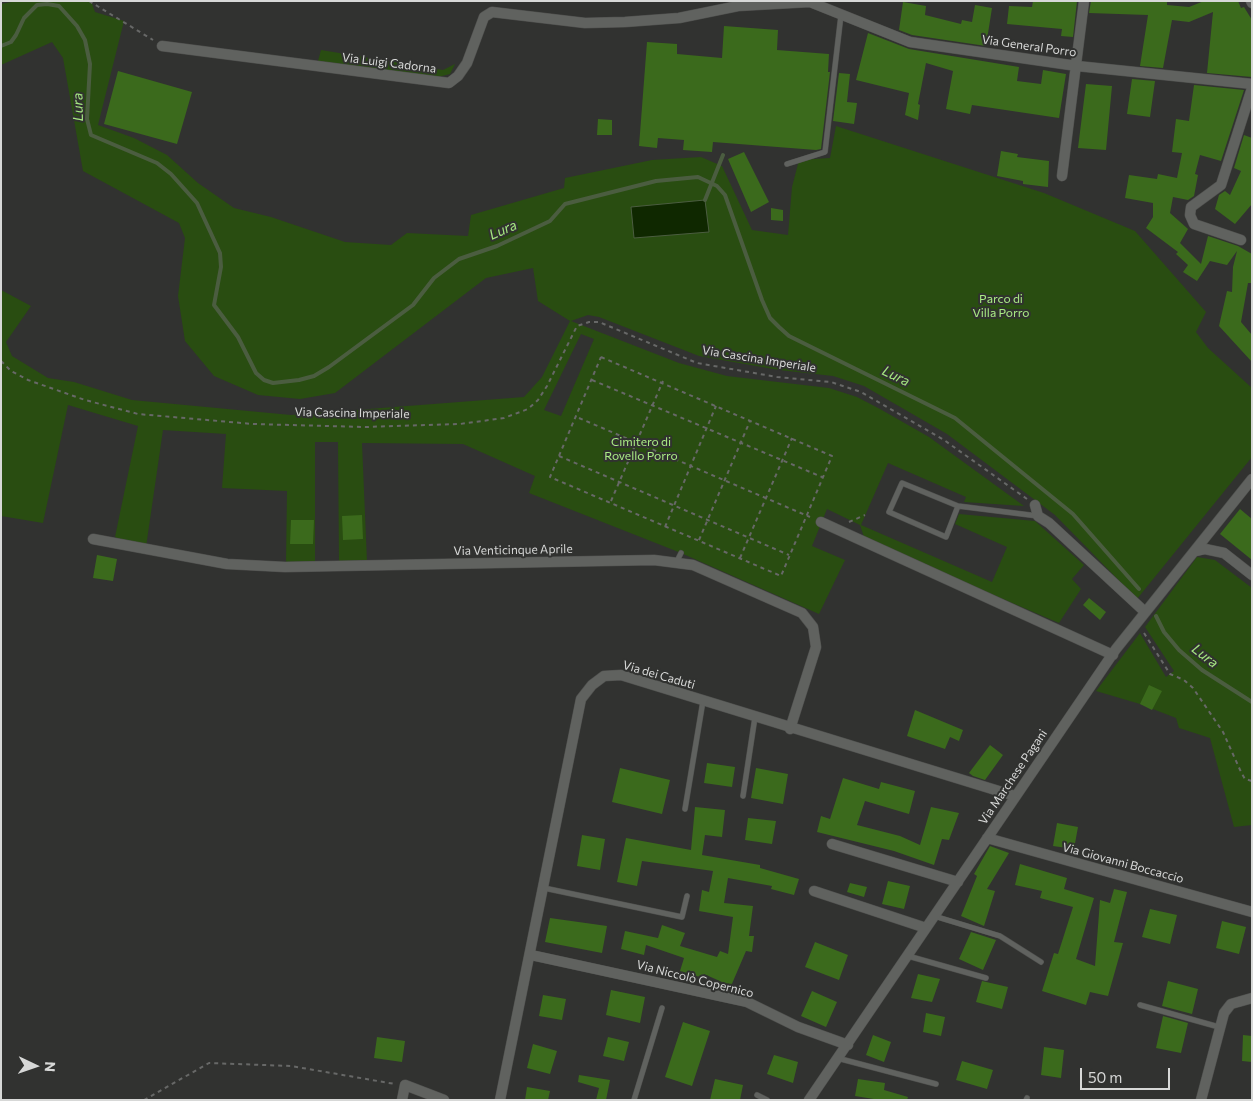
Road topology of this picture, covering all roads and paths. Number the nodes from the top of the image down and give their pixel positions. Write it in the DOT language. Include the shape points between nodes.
graph roads {
  1 [pos="88,1"];
  2 [pos="1084,1"];
  3 [pos="810,2"];
  4 [pos="842,15"];
  5 [pos="162,46"];
  6 [pos="1077,66"];
  7 [pos="1252,86"];
  8 [pos="787,164"];
  9 [pos="1062,176"];
  10 [pos="1241,240"];
  11 [pos="1,361"];
  12 [pos="592,380"];
  13 [pos="662,382"];
  14 [pos="652,405"];
  15 [pos="716,406"];
  16 [pos="579,418"];
  17 [pos="750,420"];
  18 [pos="707,428"];
  19 [pos="792,438"];
  20 [pos="636,443"];
  21 [pos="741,443"];
  22 [pos="559,456"];
  23 [pos="782,460"];
  24 [pos="691,466"];
  25 [pos="822,477"];
  26 [pos="1252,479"];
  27 [pos="724,480"];
  28 [pos="620,482"];
  29 [pos="766,498"];
  30 [pos="611,501"];
  31 [pos="674,505"];
  32 [pos="958,506"];
  33 [pos="1035,506"];
  34 [pos="865,515"];
  35 [pos="1038,516"];
  36 [pos="808,517"];
  37 [pos="708,520"];
  38 [pos="821,522"];
  39 [pos="665,527"];
  40 [pos="839,530"];
  41 [pos="749,537"];
  42 [pos="92,538"];
  43 [pos="699,540"];
  44 [pos="1196,551"];
  45 [pos="681,553"];
  46 [pos="789,555"];
  47 [pos="740,558"];
  48 [pos="676,564"];
  49 [pos="1252,575"];
  50 [pos="1144,611"];
  51 [pos="1141,628"];
  52 [pos="1112,655"];
  53 [pos="703,701"];
  54 [pos="755,717"];
  55 [pos="790,729"];
  56 [pos="1252,781"];
  57 [pos="743,796"];
  58 [pos="1015,796"];
  59 [pos="685,809"];
  60 [pos="987,838"];
  61 [pos="832,844"];
  62 [pos="958,882"];
  63 [pos="544,888"];
  64 [pos="814,891"];
  65 [pos="687,896"];
  66 [pos="1252,912"];
  67 [pos="934,916"];
  68 [pos="926,928"];
  69 [pos="531,955"];
  70 [pos="908,956"];
  71 [pos="1040,962"];
  72 [pos="986,978"];
  73 [pos="1252,998"];
  74 [pos="1140,1004"];
  75 [pos="662,1008"];
  76 [pos="1219,1027"];
  77 [pos="848,1045"];
  78 [pos="837,1058"];
  79 [pos="936,1084"];
  80 [pos="405,1085"];
  81 [pos="757,1095"];
  82 [pos="144,1100"];
  83 [pos="402,1100"];
  84 [pos="444,1100"];
  85 [pos="500,1100"];
  86 [pos="634,1100"];
  87 [pos="767,1100"];
  88 [pos="809,1100"];
  89 [pos="1201,1100"];
  1 -- 5 [label="path"];
  2 -- 6 [label="street"];
  3 -- 4 [label="street, Via General Porro"];
  3 -- 5 [label="street, Via Luigi Cadorna" via="738,6 678,18 625,22 585,23 492,12 484,16 467,63 449,83"];
  4 -- 6 [label="street, Via General Porro" via="910,42"];
  4 -- 8 [label="lane" via="826,152"];
  6 -- 7 [label="street, Via General Porro"];
  6 -- 9 [label="street"];
  7 -- 10 [label="street" via="1221,185 1191,208 1190,215 1194,224"];
  11 -- 33 [label="path, Via Cascina Imperiale" via="28,380 138,414 253,424 365,427 460,424 504,418 528,409 547,386 577,326 598,322 697,363 777,377 831,382 861,392 944,440"];
  12 -- 14 [label="path"];
  13 -- 14 [label="path"];
  13 -- 17 [label="path"];
  13 -- 22 [label="path" via="602,357"];
  14 -- 18 [label="path"];
  14 -- 20 [label="path"];
  15 -- 18 [label="path"];
  16 -- 20 [label="path"];
  17 -- 19 [label="path"];
  17 -- 21 [label="path"];
  18 -- 21 [label="path"];
  18 -- 24 [label="path"];
  19 -- 23 [label="path"];
  19 -- 36 [label="path" via="832,456"];
  20 -- 24 [label="path"];
  20 -- 28 [label="path"];
  21 -- 23 [label="path"];
  21 -- 27 [label="path"];
  22 -- 28 [label="path"];
  22 -- 39 [label="path" via="550,477"];
  23 -- 25 [label="path"];
  23 -- 29 [label="path"];
  24 -- 27 [label="path"];
  24 -- 31 [label="path"];
  26 -- 44 [label="street, Via Marchese Pagani"];
  27 -- 29 [label="path"];
  27 -- 37 [label="path"];
  28 -- 30 [label="path"];
  28 -- 31 [label="path"];
  29 -- 36 [label="path"];
  29 -- 41 [label="path"];
  31 -- 37 [label="path"];
  31 -- 39 [label="path"];
  32 -- 32 [label="lane" via="902,483 889,512 946,537"];
  32 -- 35 [label="lane"];
  33 -- 35 [label="street"];
  34 -- 40 [label="path" via="856,517"];
  35 -- 50 [label="street"];
  36 -- 39 [label="path" via="781,576"];
  37 -- 41 [label="path"];
  37 -- 43 [label="path"];
  38 -- 40 [label="street"];
  40 -- 52 [label="street"];
  41 -- 46 [label="path"];
  41 -- 47 [label="path"];
  42 -- 48 [label="street, Via Venticinque Aprile" via="227,564 285,567 654,560"];
  44 -- 49 [label="street" via="1211,549 1224,554"];
  44 -- 50 [label="street, Via Marchese Pagani"];
  45 -- 48 [label="lane"];
  48 -- 55 [label="street, Via Venticinque Aprile" via="693,565 802,613 807,619 813,628 816,647"];
  50 -- 52 [label="street, Via Marchese Pagani"];
  51 -- 56 [label="path" via="1170,674 1193,688 1223,732 1241,772"];
  52 -- 58 [label="street, Via Marchese Pagani"];
  53 -- 54 [label="street, Via dei Caduti"];
  53 -- 59 [label="lane"];
  53 -- 63 [label="street, Via dei Caduti" via="621,675 604,676 592,685 581,699"];
  54 -- 55 [label="street, Via dei Caduti"];
  54 -- 57 [label="lane"];
  55 -- 58 [label="street, Via dei Caduti"];
  58 -- 60 [label="street, Via Marchese Pagani"];
  60 -- 62 [label="street, Via Marchese Pagani"];
  60 -- 66 [label="street, Via Giovanni Boccaccio"];
  61 -- 62 [label="street"];
  62 -- 67 [label="street, Via Marchese Pagani"];
  63 -- 65 [label="lane" via="682,917"];
  63 -- 69 [label="street, Via dei Caduti"];
  64 -- 68 [label="street"];
  67 -- 68 [label="street, Via Marchese Pagani"];
  67 -- 71 [label="lane" via="1000,936"];
  68 -- 70 [label="street, Via Marchese Pagani"];
  69 -- 77 [label="street, Via Niccolò Copernico" via="746,1002"];
  69 -- 85 [label="street, Via dei Caduti"];
  70 -- 72 [label="lane"];
  70 -- 77 [label="street, Via Marchese Pagani"];
  73 -- 76 [label="street" via="1231,1004"];
  74 -- 76 [label="lane"];
  75 -- 86 [label="lane"];
  76 -- 89 [label="street"];
  77 -- 78 [label="street, Via Marchese Pagani"];
  78 -- 79 [label="lane"];
  78 -- 88 [label="street, Via Marchese Pagani"];
  80 -- 82 [label="path" via="291,1066 209,1064"];
  80 -- 83 [label="street"];
  80 -- 84 [label="street"];
  81 -- 87 [label="lane"];
}
